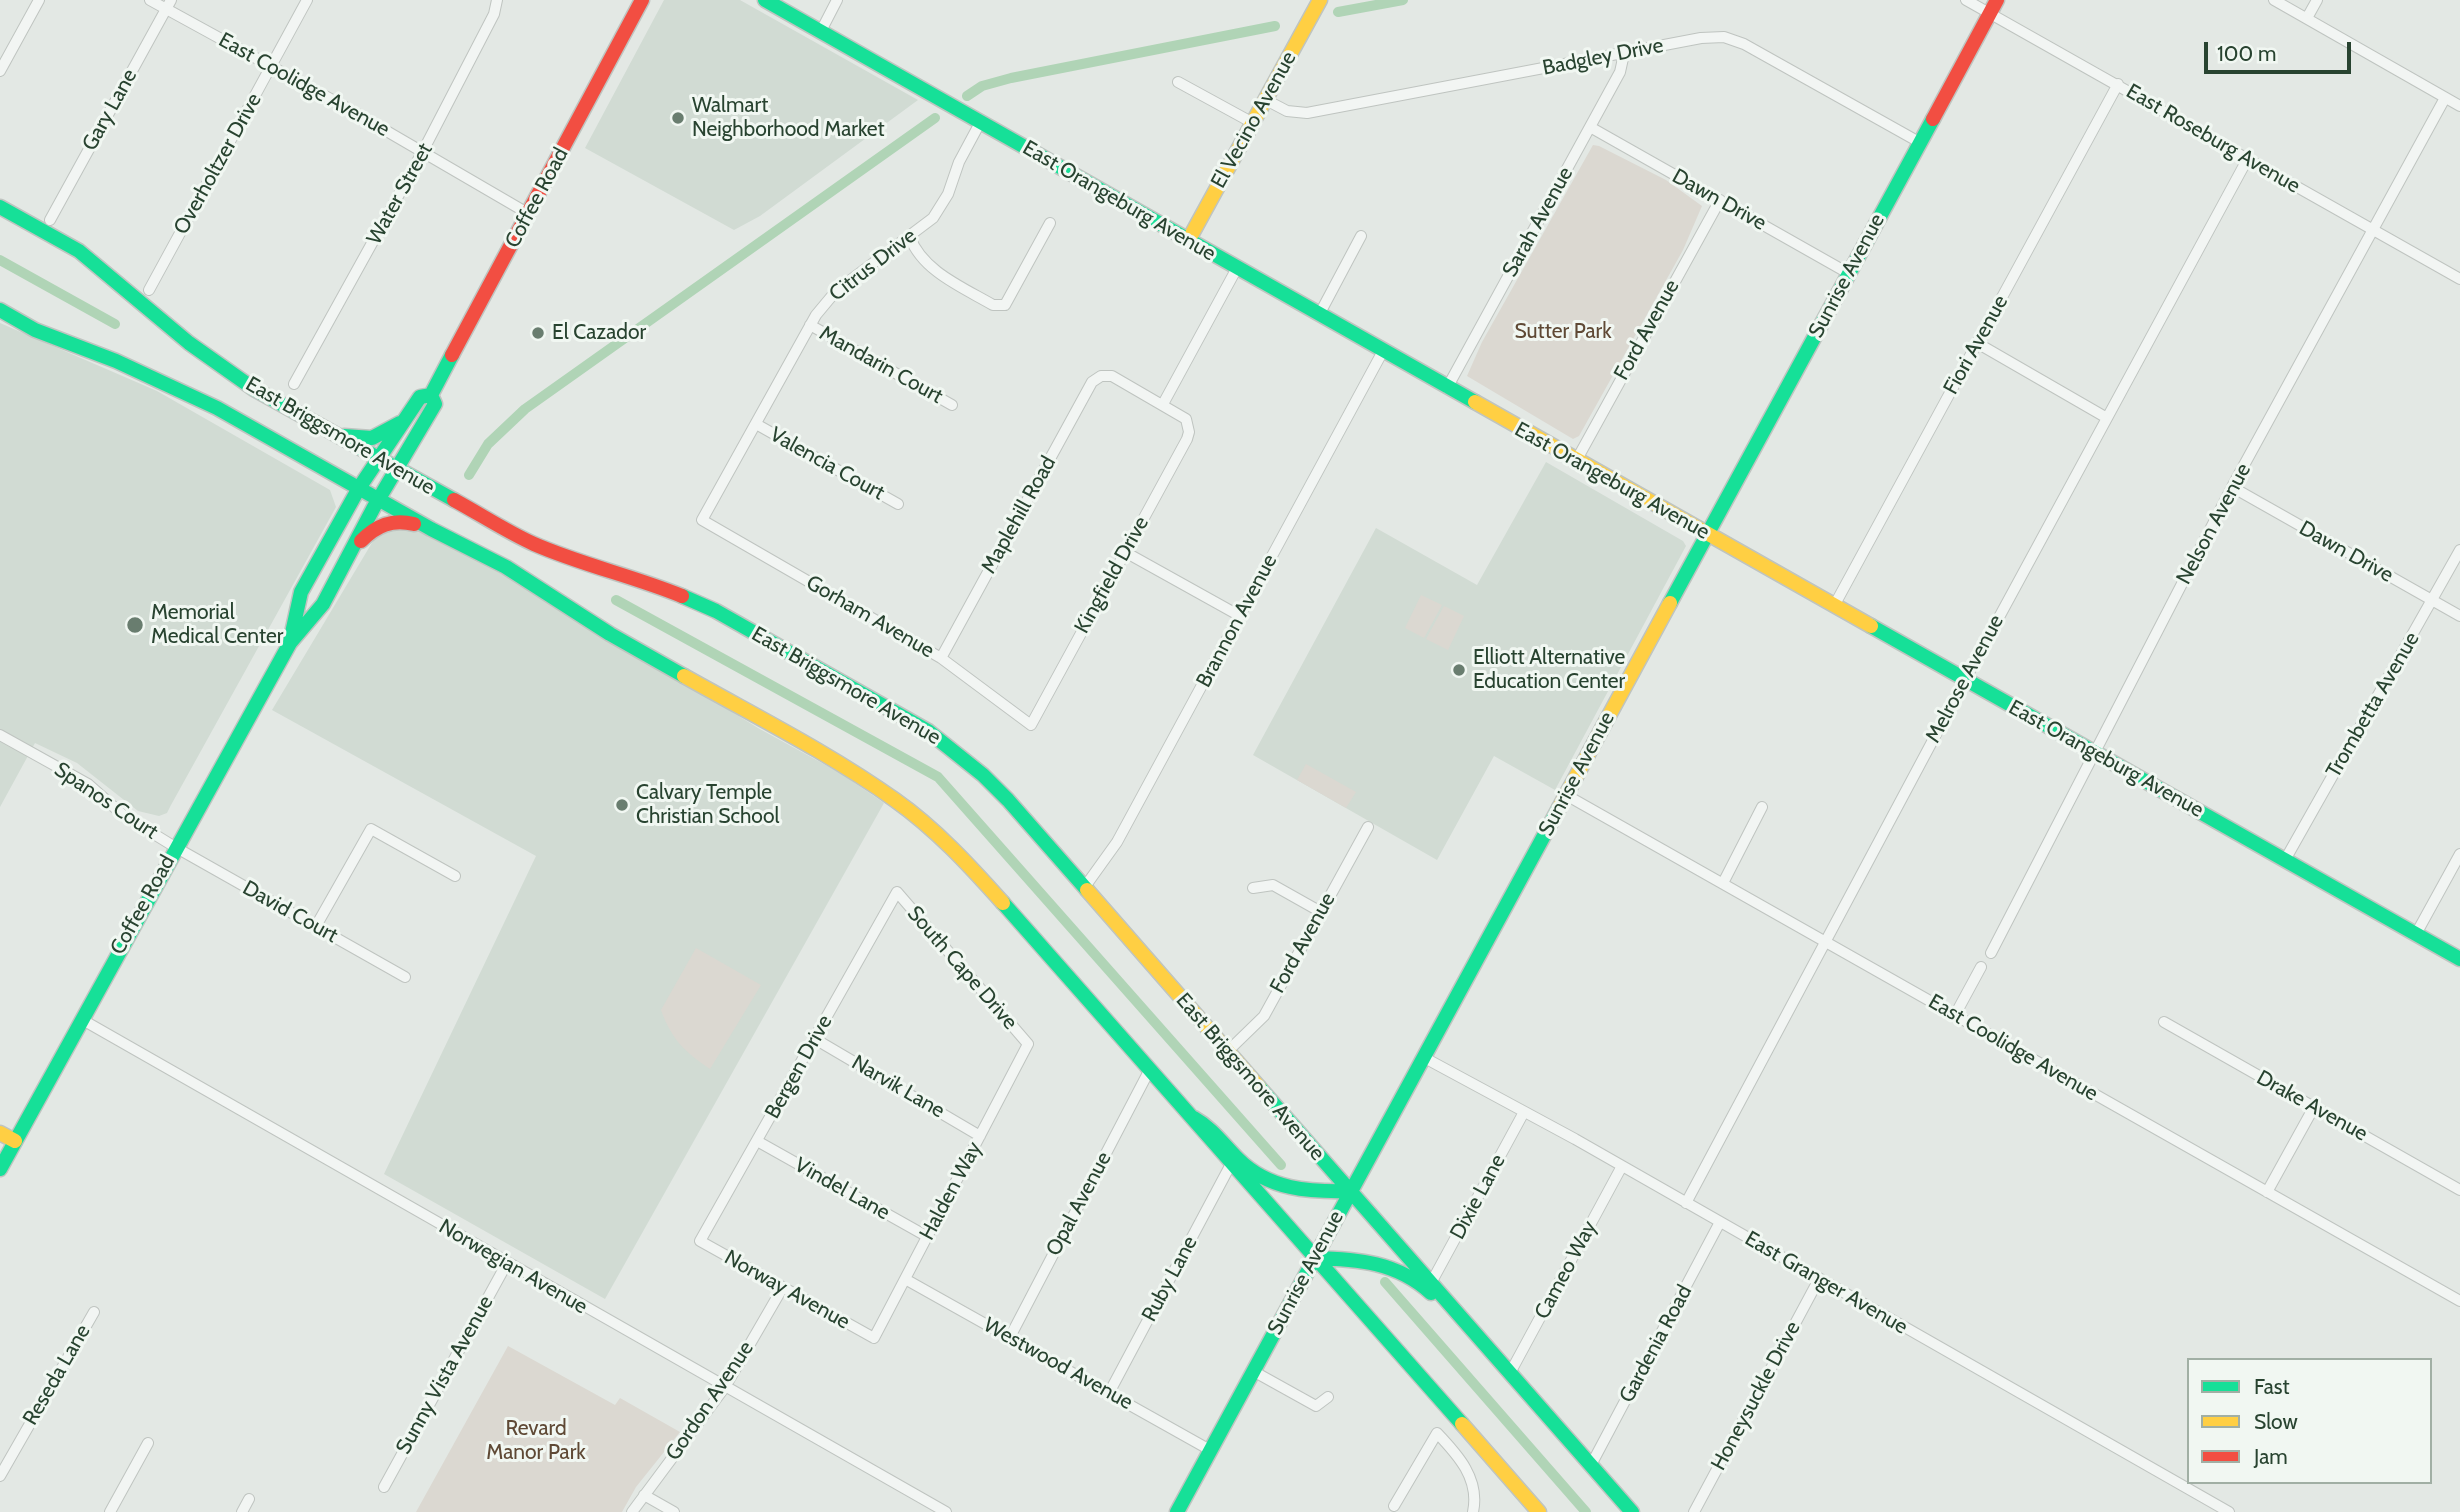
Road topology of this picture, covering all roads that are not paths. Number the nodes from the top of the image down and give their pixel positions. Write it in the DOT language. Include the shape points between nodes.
graph roads {
  1 [pos="39,0"];
  2 [pos="150,0"];
  3 [pos="307,0"];
  4 [pos="497,0"];
  5 [pos="642,0"];
  6 [pos="765,0"];
  7 [pos="837,0"];
  8 [pos="1320,0"];
  9 [pos="1966,0"];
  10 [pos="2274,0"];
  11 [pos="2317,0"];
  12 [pos="168,4"];
  13 [pos="1993,7"];
  14 [pos="2306,19"];
  15 [pos="821,31"];
  16 [pos="1624,54"];
  17 [pos="271,67"];
  18 [pos="0,71"];
  19 [pos="1178,82"];
  20 [pos="2118,84"];
  21 [pos="2445,98"];
  22 [pos="1266,100"];
  23 [pos="2460,106"];
  24 [pos="981,121"];
  25 [pos="1253,123"];
  26 [pos="1590,127"];
  27 [pos="1919,142"];
  28 [pos="423,151"];
  29 [pos="2248,158"];
  30 [pos="1720,200"];
  31 [pos="0,207"];
  32 [pos="529,214"];
  33 [pos="50,220"];
  34 [pos="1050,223"];
  35 [pos="2372,229"];
  36 [pos="1361,236"];
  37 [pos="910,237"];
  38 [pos="1188,241"];
  39 [pos="1237,268"];
  40 [pos="1848,273"];
  41 [pos="2460,279"];
  42 [pos="149,290"];
  43 [pos="0,310"];
  44 [pos="1319,315"];
  45 [pos="810,325"];
  46 [pos="1977,344"];
  47 [pos="1383,351"];
  48 [pos="294,384"];
  49 [pos="1447,388"];
  50 [pos="431,396"];
  51 [pos="1163,404"];
  52 [pos="952,405"];
  53 [pos="2107,418"];
  54 [pos="404,420"];
  55 [pos="756,424"];
  56 [pos="337,435"];
  57 [pos="378,459"];
  58 [pos="1576,461"];
  59 [pos="397,470"];
  60 [pos="359,488"];
  61 [pos="2232,488"];
  62 [pos="379,500"];
  63 [pos="898,504"];
  64 [pos="702,520"];
  65 [pos="431,529"];
  66 [pos="1706,534"];
  67 [pos="2460,550"];
  68 [pos="350,552"];
  69 [pos="1125,552"];
  70 [pos="2432,601"];
  71 [pos="1834,606"];
  72 [pos="1240,615"];
  73 [pos="2460,617"];
  74 [pos="290,643"];
  75 [pos="941,658"];
  76 [pos="1965,680"];
  77 [pos="1031,725"];
  78 [pos="0,735"];
  79 [pos="2095,753"];
  80 [pos="1566,795"];
  81 [pos="1762,807"];
  82 [pos="1368,827"];
  83 [pos="175,846"];
  84 [pos="2460,854"];
  85 [pos="2285,860"];
  86 [pos="454,876"];
  87 [pos="1723,883"];
  88 [pos="1084,888"];
  89 [pos="1253,888"];
  90 [pos="897,892"];
  91 [pos="1321,912"];
  92 [pos="316,926"];
  93 [pos="2416,934"];
  94 [pos="1826,942"];
  95 [pos="1991,953"];
  96 [pos="2460,959"];
  97 [pos="1981,967"];
  98 [pos="405,977"];
  99 [pos="1955,1015"];
  100 [pos="81,1019"];
  101 [pos="2164,1023"];
  102 [pos="815,1039"];
  103 [pos="1028,1044"];
  104 [pos="1228,1051"];
  105 [pos="1423,1057"];
  106 [pos="1149,1071"];
  107 [pos="2314,1107"];
  108 [pos="1524,1112"];
  109 [pos="1187,1114"];
  110 [pos="0,1133"];
  111 [pos="980,1136"];
  112 [pos="15,1141"];
  113 [pos="757,1141"];
  114 [pos="1231,1164"];
  115 [pos="1622,1166"];
  116 [pos="0,1169"];
  117 [pos="2460,1190"];
  118 [pos="1350,1191"];
  119 [pos="2267,1192"];
  120 [pos="1686,1203"];
  121 [pos="1720,1222"];
  122 [pos="928,1237"];
  123 [pos="700,1241"];
  124 [pos="1313,1258"];
  125 [pos="507,1263"];
  126 [pos="905,1279"];
  127 [pos="1819,1279"];
  128 [pos="1431,1283"];
  129 [pos="783,1287"];
  130 [pos="2460,1301"];
  131 [pos="94,1312"];
  132 [pos="1469,1326"];
  133 [pos="1010,1337"];
  134 [pos="874,1338"];
  135 [pos="1253,1371"];
  136 [pos="1510,1373"];
  137 [pos="725,1387"];
  138 [pos="1109,1393"];
  139 [pos="1328,1397"];
  140 [pos="148,1443"];
  141 [pos="1210,1450"];
  142 [pos="1591,1465"];
  143 [pos="0,1476"];
  144 [pos="384,1487"];
  145 [pos="643,1495"];
  146 [pos="248,1500"];
  147 [pos="1394,1506"];
  148 [pos="110,1512"];
  149 [pos="242,1512"];
  150 [pos="632,1512"];
  151 [pos="674,1512"];
  152 [pos="946,1512"];
  153 [pos="1177,1512"];
  154 [pos="1473,1512"];
  155 [pos="1539,1512"];
  156 [pos="1632,1512"];
  157 [pos="1694,1512"];
  158 [pos="2229,1512"];
  1 -- 18 [label="street"];
  2 -- 12 [label="street, East Coolidge Avenue"];
  3 -- 17 [label="street, Overholtzer Drive"];
  4 -- 28 [label="street, Water Street"];
  5 -- 32 [label="main road, Coffee Road"];
  6 -- 15 [label="main road, East Orangeburg Avenue"];
  7 -- 15 [label="street"];
  8 -- 22 [label="main road, El Vecino Avenue"];
  9 -- 13 [label="street, East Roseburg Avenue"];
  10 -- 14 [label="street"];
  11 -- 14 [label="street"];
  12 -- 17 [label="street, East Coolidge Avenue"];
  12 -- 33 [label="street, Gary Lane"];
  13 -- 20 [label="street, East Roseburg Avenue"];
  13 -- 27 [label="main road, Sunrise Avenue"];
  14 -- 21 [label="street"];
  15 -- 24 [label="main road, East Orangeburg Avenue"];
  16 -- 22 [label="street, Badgley Drive" via="1307,113 1287,111"];
  16 -- 26 [label="street, Sarah Avenue" via="1620,72"];
  16 -- 27 [label="street, Badgley Drive" via="1701,38 1734,39"];
  17 -- 28 [label="street, East Coolidge Avenue"];
  17 -- 42 [label="street, Overholtzer Drive"];
  19 -- 25 [label="street"];
  20 -- 29 [label="street, East Roseburg Avenue"];
  20 -- 46 [label="street, Fiori Avenue"];
  21 -- 23 [label="street"];
  21 -- 35 [label="street, Nelson Avenue"];
  22 -- 25 [label="main road, El Vecino Avenue"];
  24 -- 37 [label="street, Citrus Drive" via="942,206"];
  24 -- 38 [label="main road, East Orangeburg Avenue"];
  25 -- 38 [label="main road, El Vecino Avenue"];
  26 -- 30 [label="street, Dawn Drive"];
  26 -- 49 [label="street, Sarah Avenue"];
  27 -- 40 [label="main road, Sunrise Avenue"];
  28 -- 32 [label="street, East Coolidge Avenue"];
  28 -- 48 [label="street, Water Street"];
  29 -- 35 [label="street, East Roseburg Avenue"];
  29 -- 53 [label="street, Melrose Avenue"];
  30 -- 40 [label="street, Dawn Drive"];
  30 -- 58 [label="street, Ford Avenue"];
  31 -- 56 [label="main road, East Briggsmore Avenue" via="79,251 220,366"];
  32 -- 50 [label="main road, Coffee Road"];
  34 -- 37 [label="street" via="1005,306 993,305 925,262"];
  35 -- 41 [label="street, East Roseburg Avenue"];
  35 -- 61 [label="street, Nelson Avenue"];
  36 -- 44 [label="street"];
  37 -- 45 [label="street, Citrus Drive" via="836,291"];
  38 -- 39 [label="main road, East Orangeburg Avenue"];
  39 -- 44 [label="main road, East Orangeburg Avenue"];
  39 -- 51 [label="street"];
  40 -- 66 [label="main road, Sunrise Avenue"];
  43 -- 60 [label="main road, East Briggsmore Avenue" via="35,330 217,408"];
  44 -- 47 [label="main road, East Orangeburg Avenue"];
  45 -- 52 [label="street, Mandarin Court"];
  45 -- 55 [label="street, Citrus Drive"];
  46 -- 53 [label="street"];
  46 -- 71 [label="street, Fiori Avenue"];
  47 -- 49 [label="main road, East Orangeburg Avenue"];
  47 -- 72 [label="street, Brannon Avenue"];
  49 -- 58 [label="main road, East Orangeburg Avenue"];
  50 -- 54 [label="main road, Coffee Road" via="420,397"];
  50 -- 59 [label="main road, Coffee Road" via="435,404"];
  51 -- 69 [label="street, Kingfield Drive" via="1189,425 1187,439"];
  51 -- 75 [label="street, Maplehill Road" via="1112,376 1092,382"];
  53 -- 76 [label="street, Melrose Avenue"];
  54 -- 56 [label="main road" via="372,438"];
  54 -- 57 [label="main road, Coffee Road"];
  55 -- 63 [label="street, Valencia Court"];
  55 -- 64 [label="street, Citrus Drive"];
  56 -- 57 [label="main road, East Briggsmore Avenue"];
  57 -- 59 [label="main road, East Briggsmore Avenue"];
  57 -- 60 [label="main road, Coffee Road"];
  58 -- 66 [label="main road, East Orangeburg Avenue"];
  59 -- 62 [label="main road, Coffee Road"];
  59 -- 88 [label="main road, East Briggsmore Avenue" via="532,543 643,580 716,611 899,712 983,775"];
  60 -- 62 [label="main road, East Briggsmore Avenue"];
  60 -- 74 [label="main road, Coffee Road" via="301,592"];
  61 -- 70 [label="street, Dawn Drive"];
  61 -- 79 [label="street, Nelson Avenue"];
  62 -- 65 [label="main road, East Briggsmore Avenue"];
  62 -- 68 [label="main road, Coffee Road"];
  64 -- 75 [label="street, Gorham Avenue"];
  65 -- 68 [label="main road" via="405,521 383,523"];
  65 -- 106 [label="main road, East Briggsmore Avenue" via="506,567 610,634 857,774 898,803 961,856"];
  66 -- 71 [label="main road, East Orangeburg Avenue"];
  66 -- 80 [label="main road, Sunrise Avenue"];
  67 -- 70 [label="street, Trombetta Avenue"];
  68 -- 74 [label="main road, Coffee Road" via="323,604"];
  69 -- 72 [label="street"];
  69 -- 77 [label="street, Kingfield Drive"];
  70 -- 73 [label="street, Dawn Drive"];
  70 -- 85 [label="street, Trombetta Avenue"];
  71 -- 76 [label="main road, East Orangeburg Avenue"];
  72 -- 88 [label="street, Brannon Avenue" via="1117,842"];
  74 -- 83 [label="main road, Coffee Road"];
  75 -- 77 [label="street, Gorham Avenue"];
  76 -- 79 [label="main road, East Orangeburg Avenue"];
  76 -- 94 [label="street, Melrose Avenue"];
  78 -- 83 [label="street, Spanos Court" via="88,784 123,814"];
  79 -- 85 [label="main road, East Orangeburg Avenue"];
  79 -- 95 [label="street, Nelson Avenue"];
  80 -- 87 [label="street, East Coolidge Avenue"];
  80 -- 105 [label="main road, Sunrise Avenue"];
  81 -- 87 [label="street"];
  82 -- 91 [label="street, Ford Avenue"];
  83 -- 92 [label="street, David Court"];
  83 -- 100 [label="main road, Coffee Road"];
  84 -- 93 [label="street"];
  85 -- 93 [label="main road, East Orangeburg Avenue"];
  86 -- 92 [label="street" via="371,829"];
  87 -- 94 [label="street, East Coolidge Avenue"];
  88 -- 104 [label="main road, East Briggsmore Avenue"];
  89 -- 91 [label="street" via="1273,885"];
  90 -- 102 [label="street, Bergen Drive"];
  90 -- 103 [label="street, South Cape Drive"];
  91 -- 104 [label="street, Ford Avenue" via="1264,1016"];
  92 -- 98 [label="street, David Court"];
  93 -- 96 [label="main road, East Orangeburg Avenue"];
  94 -- 99 [label="street, East Coolidge Avenue"];
  94 -- 120 [label="street, Melrose Avenue"];
  97 -- 99 [label="street"];
  99 -- 119 [label="street, East Coolidge Avenue"];
  100 -- 112 [label="main road, Coffee Road"];
  100 -- 125 [label="street, Norwegian Avenue"];
  101 -- 107 [label="street, Drake Avenue"];
  102 -- 111 [label="street, Narvik Lane"];
  102 -- 113 [label="street, Bergen Drive"];
  103 -- 111 [label="street, Halden Way"];
  104 -- 118 [label="main road, East Briggsmore Avenue"];
  105 -- 108 [label="street, East Granger Avenue"];
  105 -- 118 [label="main road, Sunrise Avenue"];
  106 -- 109 [label="main road, East Briggsmore Avenue"];
  106 -- 133 [label="street, Opal Avenue"];
  107 -- 117 [label="street, Drake Avenue"];
  107 -- 119 [label="street"];
  108 -- 115 [label="street, East Granger Avenue"];
  108 -- 128 [label="street, Dixie Lane"];
  109 -- 114 [label="main road, East Briggsmore Avenue"];
  109 -- 118 [label="main road" via="1212,1127 1240,1161 1262,1177 1305,1193"];
  110 -- 112 [label="main road"];
  111 -- 122 [label="street, Halden Way"];
  112 -- 116 [label="main road, Coffee Road"];
  113 -- 122 [label="street, Vindel Lane"];
  113 -- 123 [label="street, Bergen Drive"];
  114 -- 124 [label="main road, East Briggsmore Avenue"];
  114 -- 138 [label="street, Ruby Lane"];
  115 -- 120 [label="street, East Granger Avenue"];
  115 -- 136 [label="street, Cameo Way"];
  118 -- 124 [label="main road, Sunrise Avenue"];
  118 -- 128 [label="main road, East Briggsmore Avenue"];
  119 -- 130 [label="street, East Coolidge Avenue"];
  120 -- 121 [label="street, East Granger Avenue"];
  121 -- 127 [label="street, East Granger Avenue"];
  121 -- 142 [label="street, Gardenia Road"];
  122 -- 126 [label="street, Halden Way"];
  123 -- 129 [label="street, Norway Avenue"];
  124 -- 132 [label="main road" via="1377,1262 1424,1286 1450,1314"];
  124 -- 135 [label="main road, Sunrise Avenue"];
  124 -- 155 [label="main road, East Briggsmore Avenue"];
  125 -- 137 [label="street, Norwegian Avenue"];
  125 -- 144 [label="street, Sunny Vista Avenue"];
  126 -- 133 [label="street, Westwood Avenue"];
  126 -- 134 [label="street, Halden Way"];
  127 -- 157 [label="street, Honeysuckle Drive"];
  127 -- 158 [label="street, East Granger Avenue"];
  128 -- 132 [label="main road, East Briggsmore Avenue"];
  129 -- 134 [label="street, Norway Avenue"];
  129 -- 137 [label="street, Gordon Avenue"];
  131 -- 143 [label="street, Reseda Lane"];
  132 -- 136 [label="main road, East Briggsmore Avenue"];
  133 -- 138 [label="street, Westwood Avenue"];
  135 -- 139 [label="street" via="1316,1406"];
  135 -- 141 [label="main road, Sunrise Avenue"];
  136 -- 142 [label="main road, East Briggsmore Avenue"];
  137 -- 145 [label="street, Gordon Avenue"];
  137 -- 152 [label="street, Norwegian Avenue"];
  138 -- 141 [label="street, Westwood Avenue"];
  140 -- 148 [label="street"];
  141 -- 153 [label="main road, Sunrise Avenue"];
  142 -- 156 [label="main road, East Briggsmore Avenue"];
  145 -- 150 [label="street, Gordon Avenue"];
  145 -- 151 [label="street"];
  146 -- 149 [label="street"];
  147 -- 154 [label="street" via="1437,1433 1463,1462 1474,1492"];
}
